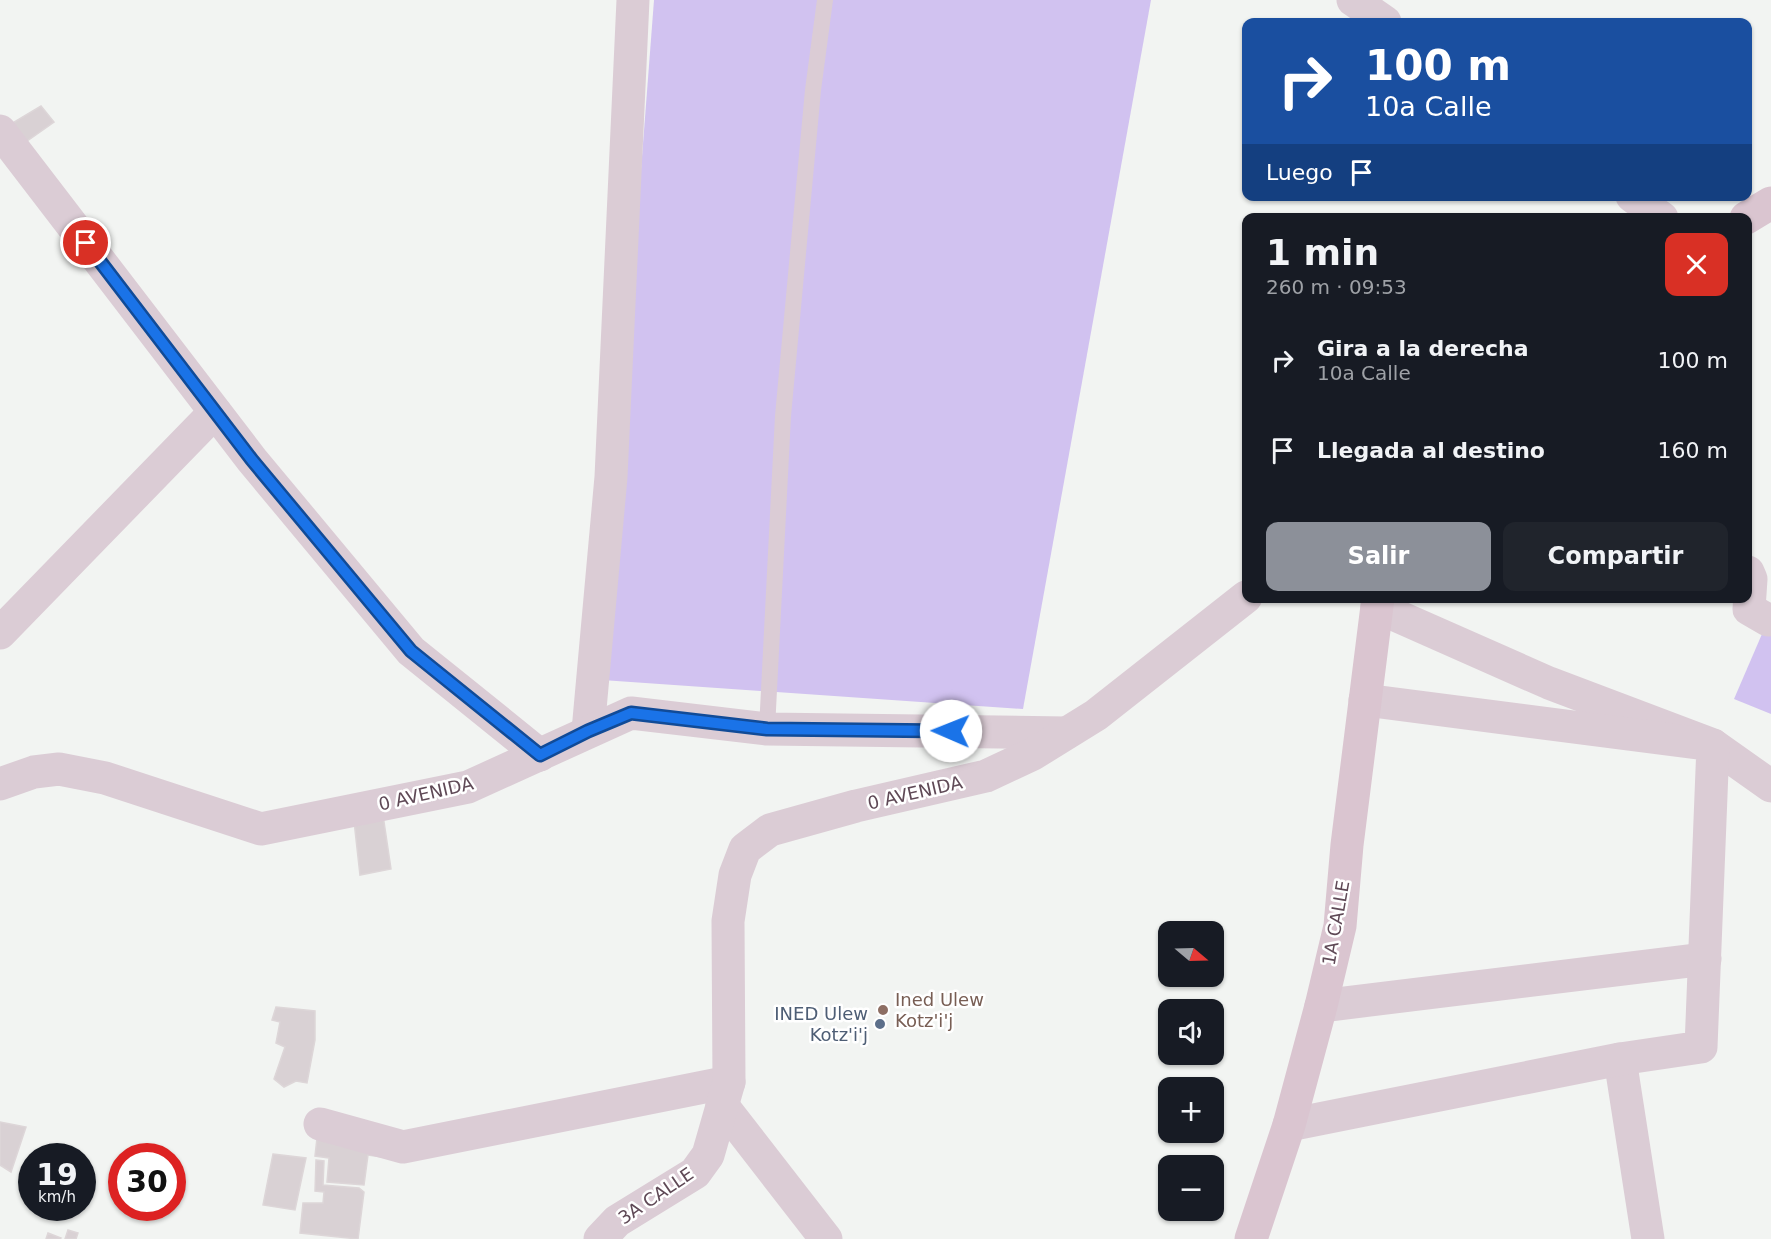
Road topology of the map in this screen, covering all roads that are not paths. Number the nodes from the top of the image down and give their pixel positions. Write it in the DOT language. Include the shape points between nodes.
graph roads {
  1 [pos="633,0"];
  2 [pos="825,0"];
  3 [pos="1353,0"];
  4 [pos="1379,18"];
  5 [pos="0,131"];
  6 [pos="1639,201"];
  7 [pos="1771,203"];
  8 [pos="1655,213"];
  9 [pos="1752,214"];
  10 [pos="215,412"];
  11 [pos="1242,600"];
  12 [pos="1378,603"];
  13 [pos="1749,603"];
  14 [pos="1768,620"];
  15 [pos="0,633"];
  16 [pos="1365,700"];
  17 [pos="767,729"];
  18 [pos="588,731"];
  19 [pos="1066,733"];
  20 [pos="1713,745"];
  21 [pos="540,755"];
  22 [pos="0,784"];
  23 [pos="1771,786"];
  24 [pos="745,849"];
  25 [pos="1705,959"];
  26 [pos="1321,1006"];
  27 [pos="1620,1059"];
  28 [pos="726,1093"];
  29 [pos="320,1124"];
  30 [pos="1289,1125"];
  31 [pos="600,1239"];
  32 [pos="826,1239"];
  33 [pos="1251,1239"];
  34 [pos="1648,1239"];
  1 -- 18 [label="street" via="611,477"];
  2 -- 17 [label="lane" via="783,416"];
  3 -- 4 [label="street"];
  5 -- 10 [label="street"];
  6 -- 8 [label="street"];
  7 -- 9 [label="street"];
  10 -- 15 [label="street"];
  10 -- 21 [label="street" via="411,651"];
  11 -- 19 [label="street, 0 AVENIDA" via="1096,715"];
  12 -- 16 [label="street, 1A CALLE"];
  12 -- 20 [label="street" via="1549,683"];
  13 -- 14 [label="street" via="1749,609"];
  16 -- 20 [label="street"];
  16 -- 26 [label="street, 1A CALLE" via="1340,926"];
  17 -- 18 [label="street, 0 AVENIDA" via="631,713"];
  17 -- 19 [label="street, 0 AVENIDA"];
  18 -- 21 [label="street, 0 AVENIDA"];
  19 -- 24 [label="street, 0 AVENIDA" via="1034,754 986,776 770,830"];
  20 -- 23 [label="street"];
  20 -- 25 [label="street"];
  21 -- 22 [label="street, 0 AVENIDA" via="468,787 261,829 105,778 59,769 34,772"];
  24 -- 28 [label="street, 3A CALLE" via="735,874 728,921"];
  25 -- 26 [label="street"];
  25 -- 27 [label="street" via="1701,1047"];
  26 -- 30 [label="street, 1A CALLE"];
  27 -- 30 [label="street"];
  27 -- 34 [label="street"];
  28 -- 29 [label="street" via="403,1147"];
  28 -- 31 [label="street, 3A CALLE" via="708,1155 695,1173 617,1221"];
  28 -- 32 [label="street"];
  30 -- 33 [label="street, 1A CALLE"];
}
